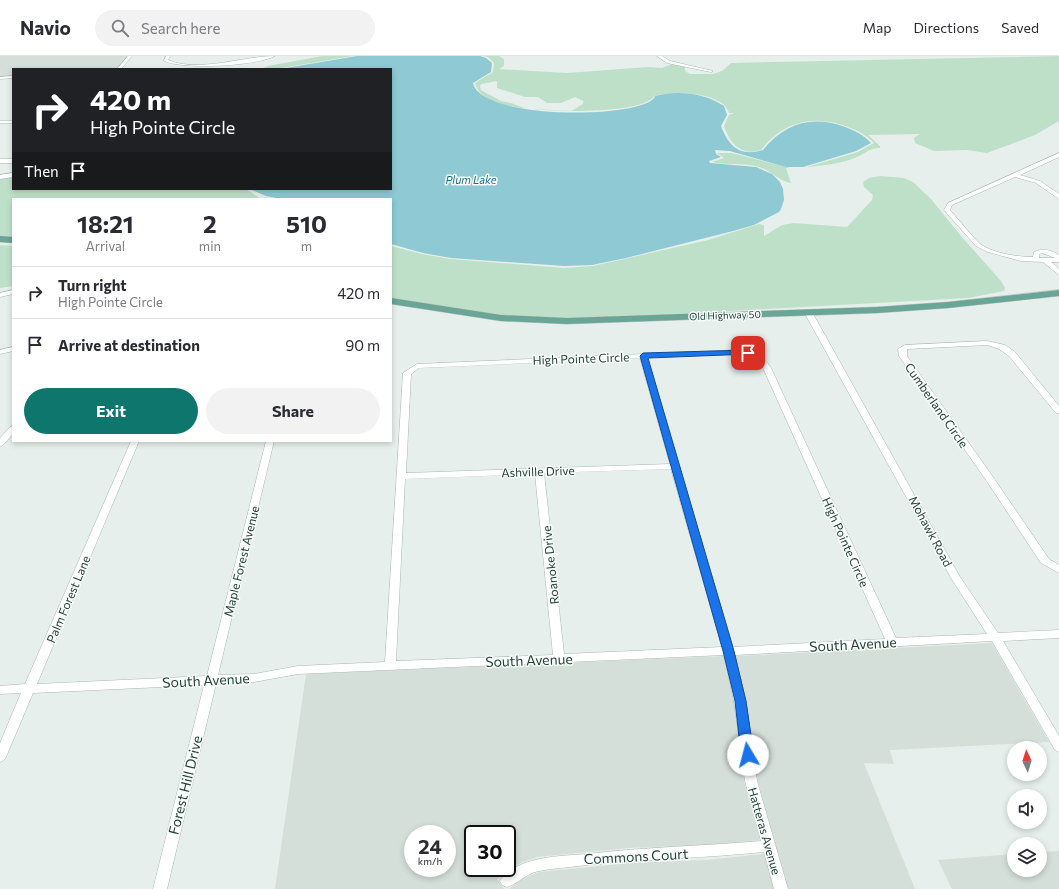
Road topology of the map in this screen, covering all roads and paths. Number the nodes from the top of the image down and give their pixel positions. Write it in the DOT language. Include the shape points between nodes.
graph roads {
  1 [pos="130,56"];
  2 [pos="168,56"];
  3 [pos="272,56"];
  4 [pos="659,56"];
  5 [pos="120,68"];
  6 [pos="711,71"];
  7 [pos="0,78"];
  8 [pos="12,78"];
  9 [pos="0,122"];
  10 [pos="12,122"];
  11 [pos="1059,155"];
  12 [pos="0,161"];
  13 [pos="12,161"];
  14 [pos="12,174"];
  15 [pos="1015,175"];
  16 [pos="0,176"];
  17 [pos="1059,197"];
  18 [pos="0,239"];
  19 [pos="12,240"];
  20 [pos="1059,259"];
  21 [pos="1036,260"];
  22 [pos="1046,261"];
  23 [pos="1059,273"];
  24 [pos="12,292"];
  25 [pos="1059,293"];
  26 [pos="0,295"];
  27 [pos="392,301"];
  28 [pos="808,312"];
  29 [pos="12,349"];
  30 [pos="0,352"];
  31 [pos="643,356"];
  32 [pos="1059,411"];
  33 [pos="12,430"];
  34 [pos="135,442"];
  35 [pos="270,442"];
  36 [pos="0,443"];
  37 [pos="675,466"];
  38 [pos="539,471"];
  39 [pos="401,476"];
  40 [pos="1059,570"];
  41 [pos="1059,634"];
  42 [pos="995,637"];
  43 [pos="892,642"];
  44 [pos="728,651"];
  45 [pos="559,659"];
  46 [pos="390,666"];
  47 [pos="210,680"];
  48 [pos="30,689"];
  49 [pos="0,690"];
  50 [pos="1059,747"];
  51 [pos="0,757"];
  52 [pos="769,846"];
  53 [pos="507,881"];
  54 [pos="160,889"];
  55 [pos="781,889"];
  1 -- 5 [label="street"];
  2 -- 3 [label="street" via="168,62 186,64 240,63"];
  4 -- 6 [label="street" via="669,62"];
  7 -- 8 [label="street"];
  9 -- 10 [label="street"];
  11 -- 15 [label="street"];
  12 -- 13 [label="street"];
  14 -- 16 [label="street"];
  15 -- 17 [label="street" via="1038,182"];
  15 -- 21 [label="street" via="950,204 947,210 984,248 1005,256"];
  18 -- 19 [label="main road"];
  20 -- 21 [label="street" via="1042,251 1036,253"];
  20 -- 22 [label="street"];
  21 -- 22 [label="street"];
  22 -- 23 [label="street"];
  24 -- 26 [label="street"];
  25 -- 28 [label="main road, Old Highway 50" via="918,307"];
  27 -- 28 [label="main road, Old Highway 50" via="486,318 542,321"];
  28 -- 42 [label="street, Mohawk Road" via="956,578"];
  29 -- 30 [label="street"];
  31 -- 37 [label="street, Hatteras Avenue"];
  31 -- 39 [label="street, High Pointe Circle" via="437,364 413,368 407,373"];
  31 -- 43 [label="street, High Pointe Circle" via="748,353 763,361"];
  32 -- 40 [label="street, Cumberland Circle" via="1012,354 996,344 926,345 902,349 903,356 1044,561"];
  33 -- 36 [label="street"];
  34 -- 48 [label="street, Palm Forest Lane"];
  35 -- 47 [label="street, Maple Forest Avenue"];
  37 -- 38 [label="street, Ashville Drive"];
  37 -- 44 [label="street, Hatteras Avenue"];
  38 -- 39 [label="street, Ashville Drive"];
  38 -- 45 [label="street, Roanoke Drive"];
  39 -- 46 [label="street, High Pointe Circle"];
  41 -- 42 [label="street, South Avenue"];
  42 -- 43 [label="street, South Avenue"];
  42 -- 50 [label="street, Mohawk Road"];
  43 -- 44 [label="street, South Avenue"];
  44 -- 45 [label="street, South Avenue"];
  44 -- 52 [label="street, Hatteras Avenue" via="740,701 751,781"];
  45 -- 46 [label="street, South Avenue"];
  46 -- 47 [label="street, South Avenue" via="298,670 254,678"];
  47 -- 48 [label="street, South Avenue"];
  47 -- 54 [label="street, Forest Hill Drive"];
  48 -- 49 [label="street, South Avenue"];
  48 -- 51 [label="street, Palm Forest Lane"];
  52 -- 53 [label="street, Commons Court" via="538,864 517,873"];
  52 -- 55 [label="street, Hatteras Avenue"];
}
